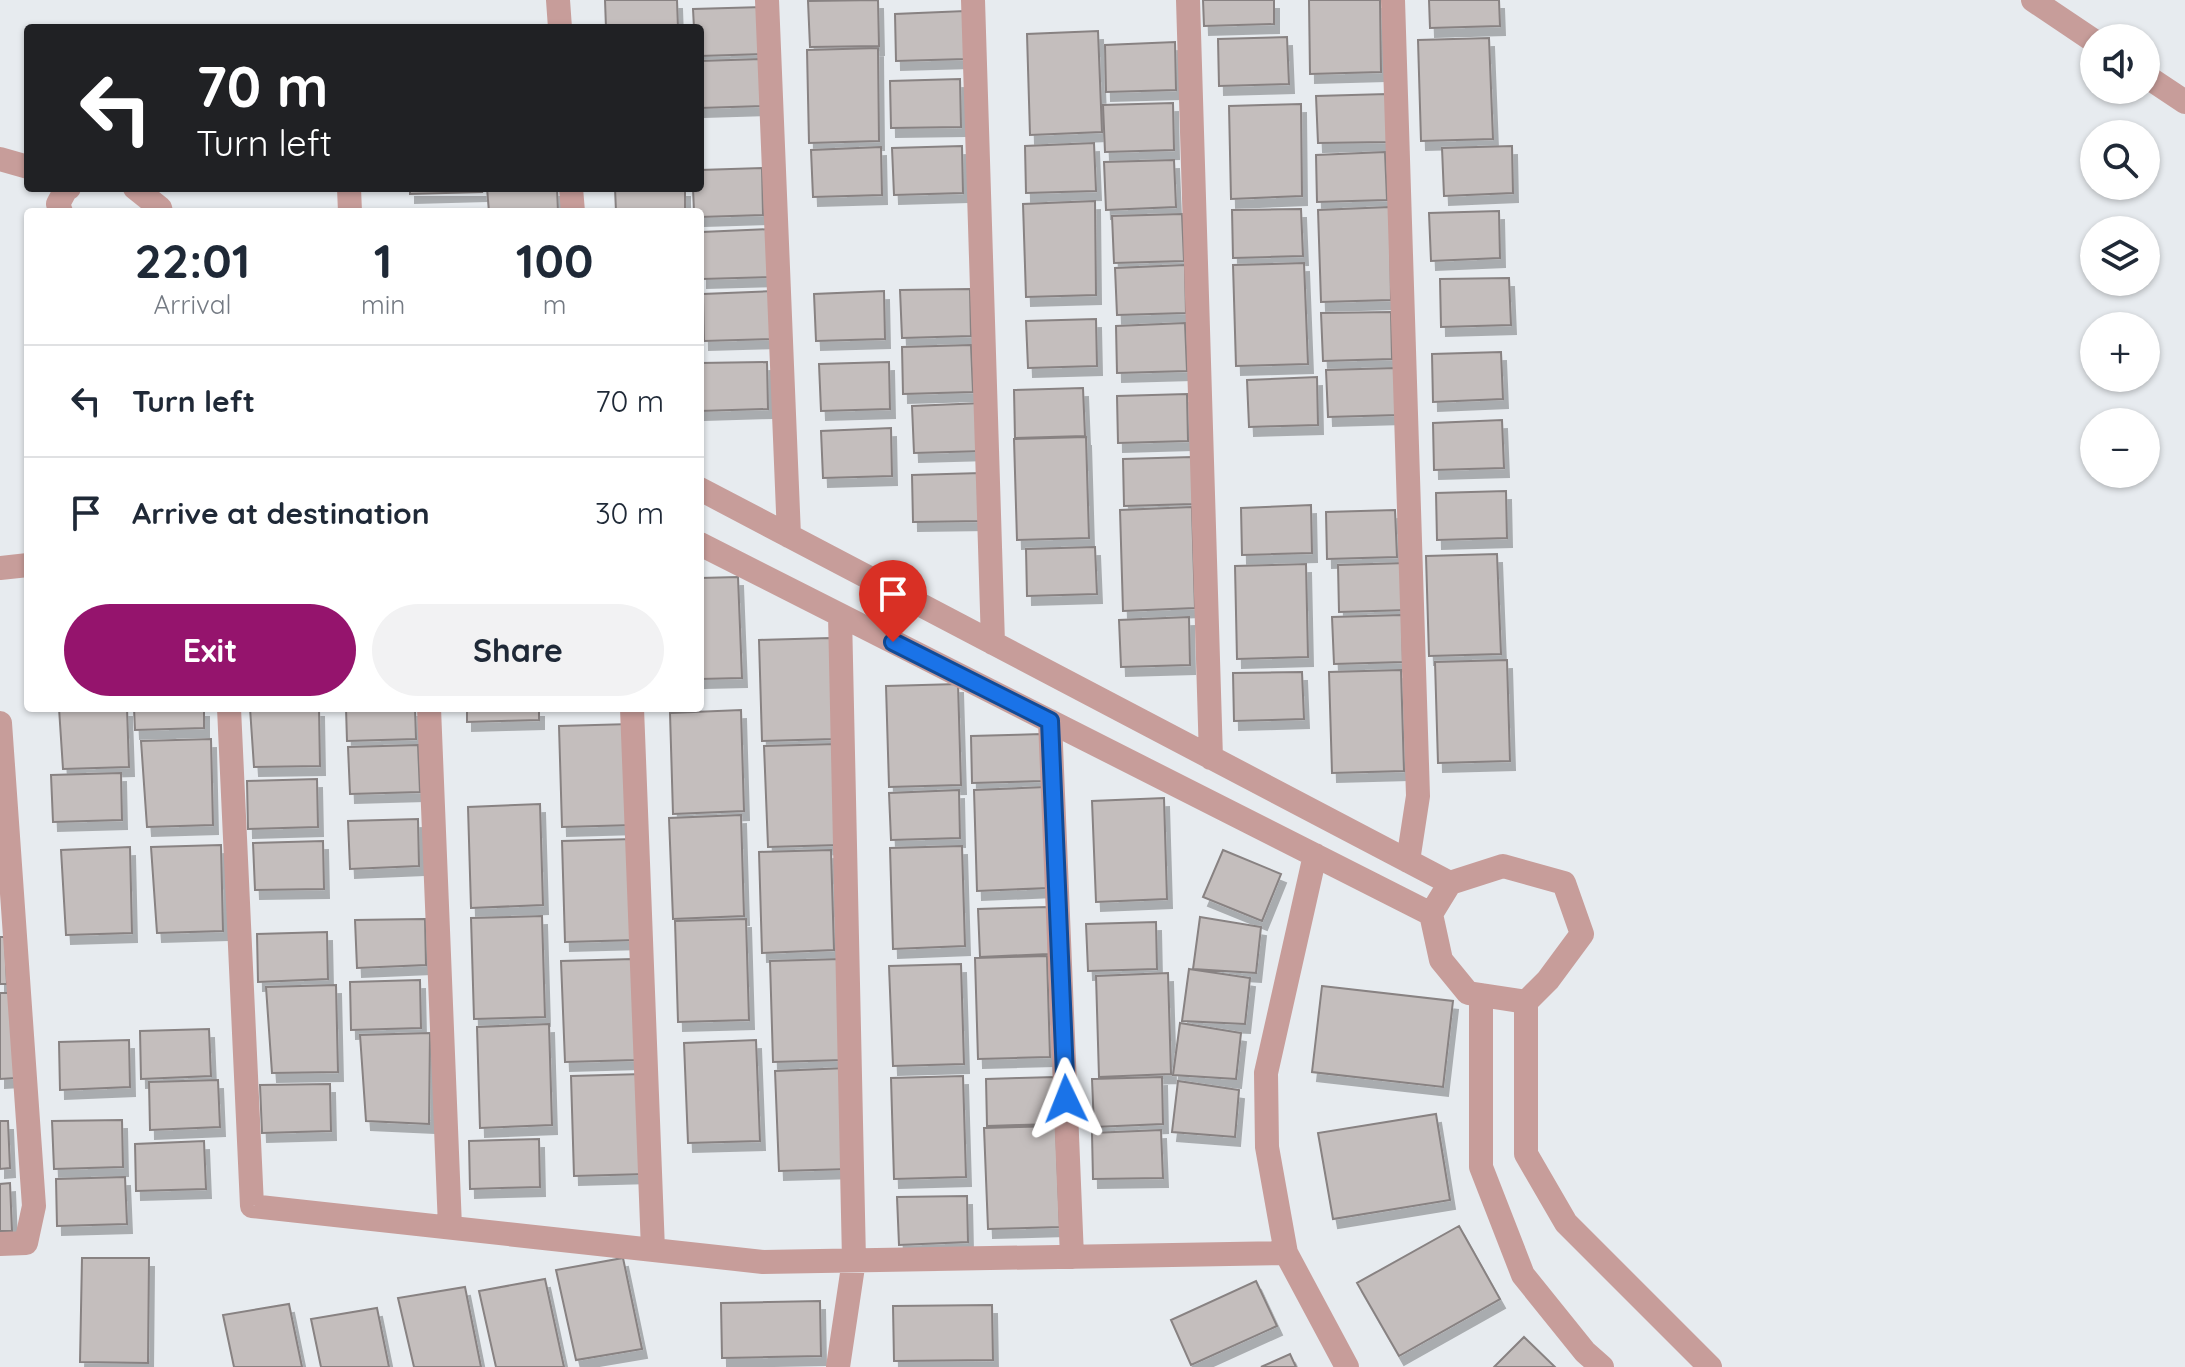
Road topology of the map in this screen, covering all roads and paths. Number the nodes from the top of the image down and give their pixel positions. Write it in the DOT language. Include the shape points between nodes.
graph roads {
  1 [pos="558,0"];
  2 [pos="767,0"];
  3 [pos="973,0"];
  4 [pos="1188,0"];
  5 [pos="1393,0"];
  6 [pos="2033,0"];
  7 [pos="560,24"];
  8 [pos="2080,32"];
  9 [pos="2160,85"];
  10 [pos="2185,102"];
  11 [pos="0,159"];
  12 [pos="24,166"];
  13 [pos="140,192"];
  14 [pos="160,208"];
  15 [pos="704,491"];
  16 [pos="789,536"];
  17 [pos="704,546"];
  18 [pos="24,565"];
  19 [pos="0,568"];
  20 [pos="840,615"];
  21 [pos="993,643"];
  22 [pos="229,712"];
  23 [pos="429,712"];
  24 [pos="632,712"];
  25 [pos="1050,721"];
  26 [pos="0,723"];
  27 [pos="1211,758"];
  28 [pos="1315,855"];
  29 [pos="1408,861"];
  30 [pos="1450,883"];
  31 [pos="1431,914"];
  32 [pos="1481,995"];
  33 [pos="1526,1002"];
  34 [pos="450,1227"];
  35 [pos="0,1244"];
  36 [pos="653,1250"];
  37 [pos="1286,1253"];
  38 [pos="1072,1257"];
  39 [pos="854,1260"];
  40 [pos="838,1367"];
  41 [pos="1347,1367"];
  42 [pos="1602,1367"];
  43 [pos="1710,1367"];
  1 -- 7 [label="street"];
  2 -- 16 [label="street"];
  3 -- 21 [label="street"];
  4 -- 27 [label="street"];
  5 -- 29 [label="street" via="1418,796"];
  6 -- 8 [label="street"];
  9 -- 10 [label="street"];
  11 -- 12 [label="street"];
  13 -- 14 [label="street"];
  15 -- 16 [label="street"];
  16 -- 21 [label="street"];
  17 -- 20 [label="street"];
  18 -- 19 [label="street"];
  20 -- 25 [label="street"];
  20 -- 39 [label="street"];
  21 -- 27 [label="street"];
  22 -- 34 [label="street" via="252,1206"];
  23 -- 34 [label="street"];
  24 -- 36 [label="street"];
  25 -- 28 [label="street"];
  25 -- 38 [label="street"];
  26 -- 35 [label="street" via="34,1206 26,1243"];
  27 -- 29 [label="street"];
  28 -- 31 [label="street"];
  28 -- 37 [label="street" via="1266,1073 1267,1147"];
  29 -- 30 [label="street"];
  30 -- 31 [label="street"];
  30 -- 33 [label="street" via="1503,866 1564,883 1582,934"];
  31 -- 32 [label="street" via="1441,960 1468,993"];
  32 -- 33 [label="street"];
  32 -- 42 [label="street" via="1481,1167 1523,1275"];
  33 -- 43 [label="street" via="1526,1154 1566,1223"];
  34 -- 36 [label="street"];
  36 -- 39 [label="street" via="763,1262"];
  37 -- 38 [label="street"];
  37 -- 41 [label="street"];
  38 -- 39 [label="street"];
  39 -- 40 [label="street"];
}
